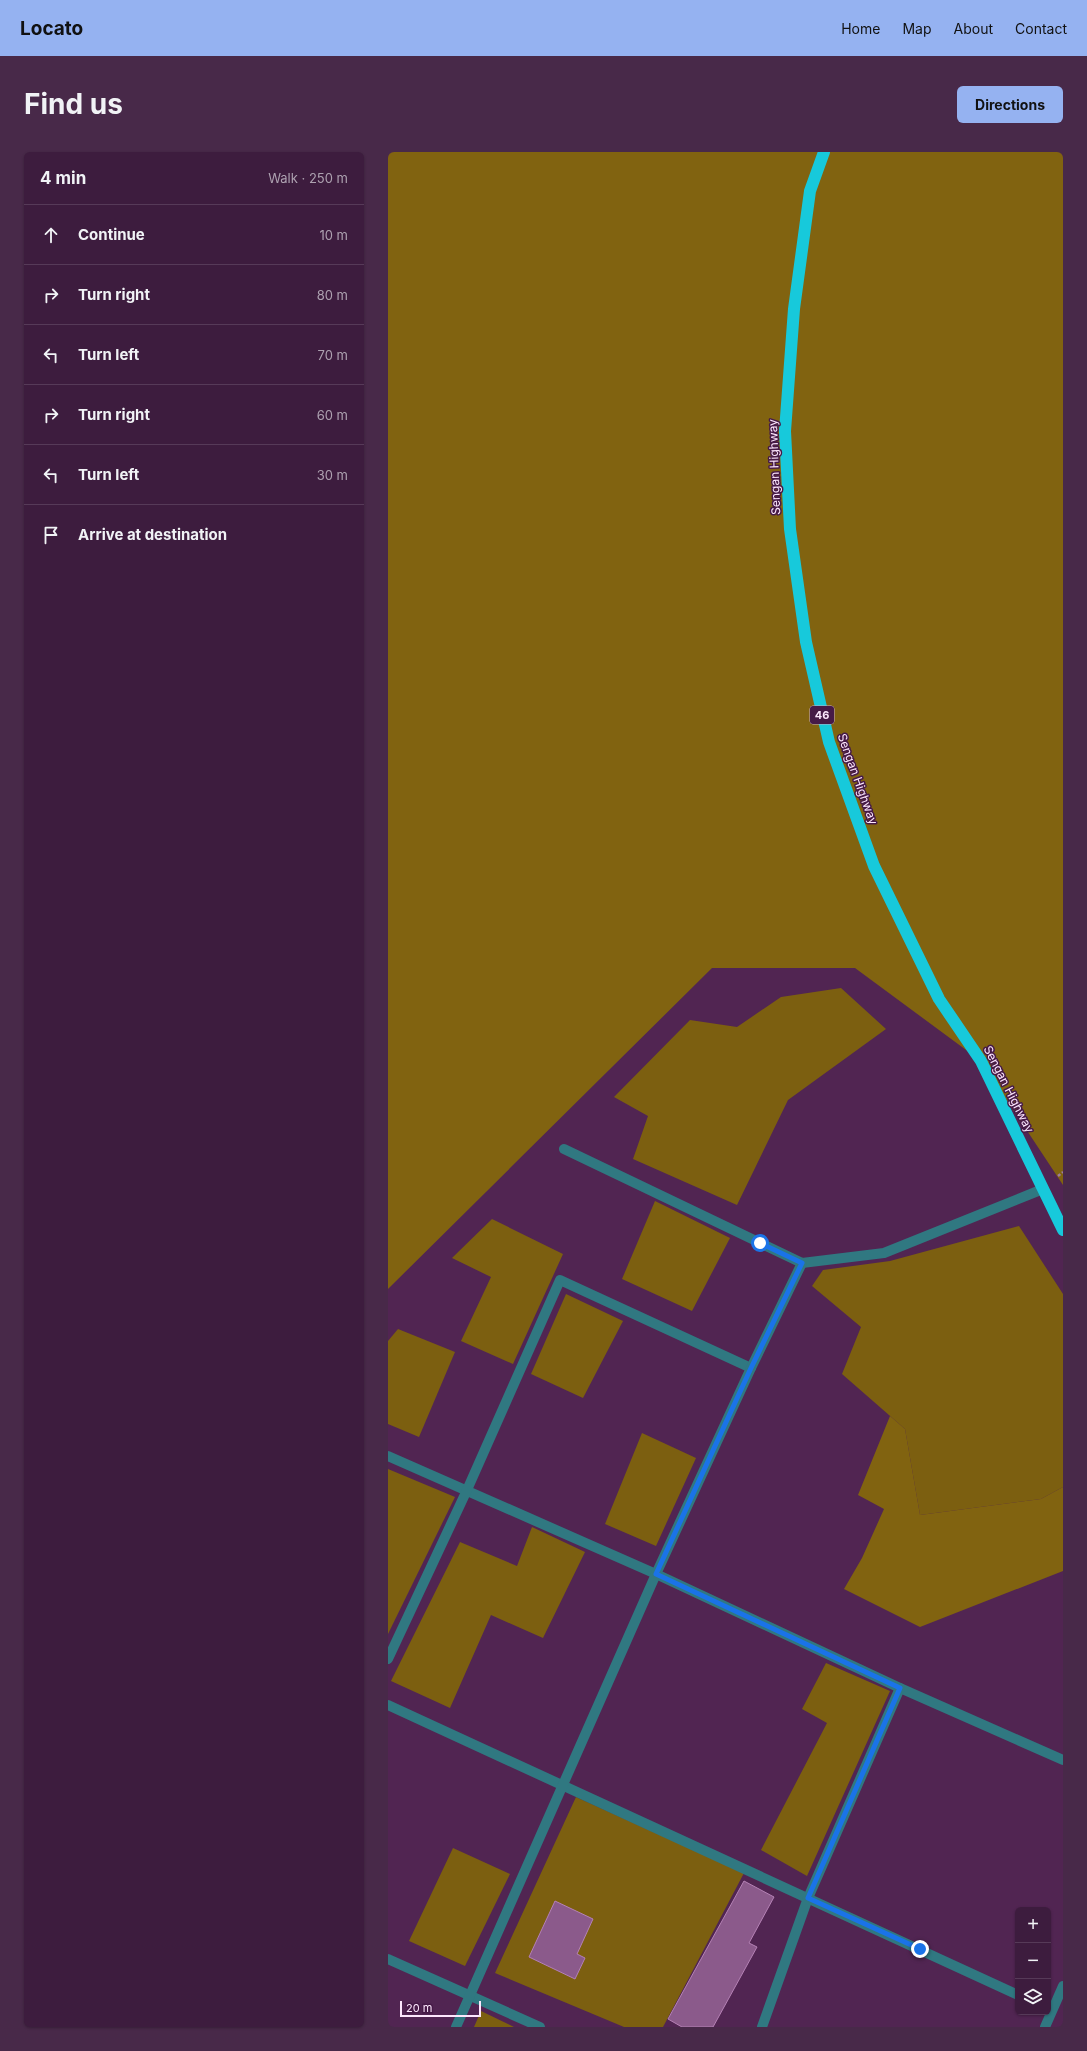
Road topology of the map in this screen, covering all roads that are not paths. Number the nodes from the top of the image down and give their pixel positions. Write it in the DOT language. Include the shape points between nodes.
graph roads {
  1 [pos="824,152"];
  2 [pos="564,1149"];
  3 [pos="1043,1189"];
  4 [pos="1063,1230"];
  5 [pos="802,1263"];
  6 [pos="751,1368"];
  7 [pos="388,1456"];
  8 [pos="467,1490"];
  9 [pos="656,1574"];
  10 [pos="388,1659"];
  11 [pos="900,1688"];
  12 [pos="388,1705"];
  13 [pos="1063,1760"];
  14 [pos="562,1786"];
  15 [pos="808,1898"];
  16 [pos="388,1959"];
  17 [pos="1063,1986"];
  18 [pos="1015,1994"];
  19 [pos="471,1996"];
  20 [pos="1051,2008"];
  21 [pos="1049,2015"];
  22 [pos="456,2027"];
  23 [pos="540,2027"];
  24 [pos="762,2027"];
  25 [pos="1045,2027"];
  1 -- 3 [label="highway, Sengan Highway / 46" via="810,191 794,309 785,431 790,530 806,642 828,742 874,866 939,999 981,1061"];
  2 -- 5 [label="street"];
  3 -- 4 [label="highway, Sengan Highway / 46"];
  3 -- 5 [label="street" via="884,1253"];
  5 -- 6 [label="street"];
  6 -- 8 [label="street" via="560,1280"];
  6 -- 9 [label="street"];
  7 -- 8 [label="street"];
  8 -- 9 [label="street"];
  8 -- 10 [label="street"];
  9 -- 11 [label="street"];
  9 -- 14 [label="street"];
  11 -- 13 [label="street"];
  11 -- 15 [label="street"];
  12 -- 14 [label="street"];
  14 -- 15 [label="street"];
  14 -- 19 [label="street"];
  15 -- 18 [label="street"];
  15 -- 24 [label="street"];
  16 -- 19 [label="street"];
  17 -- 20 [label="street"];
  19 -- 22 [label="street"];
  19 -- 23 [label="street"];
  21 -- 25 [label="street"];
}
